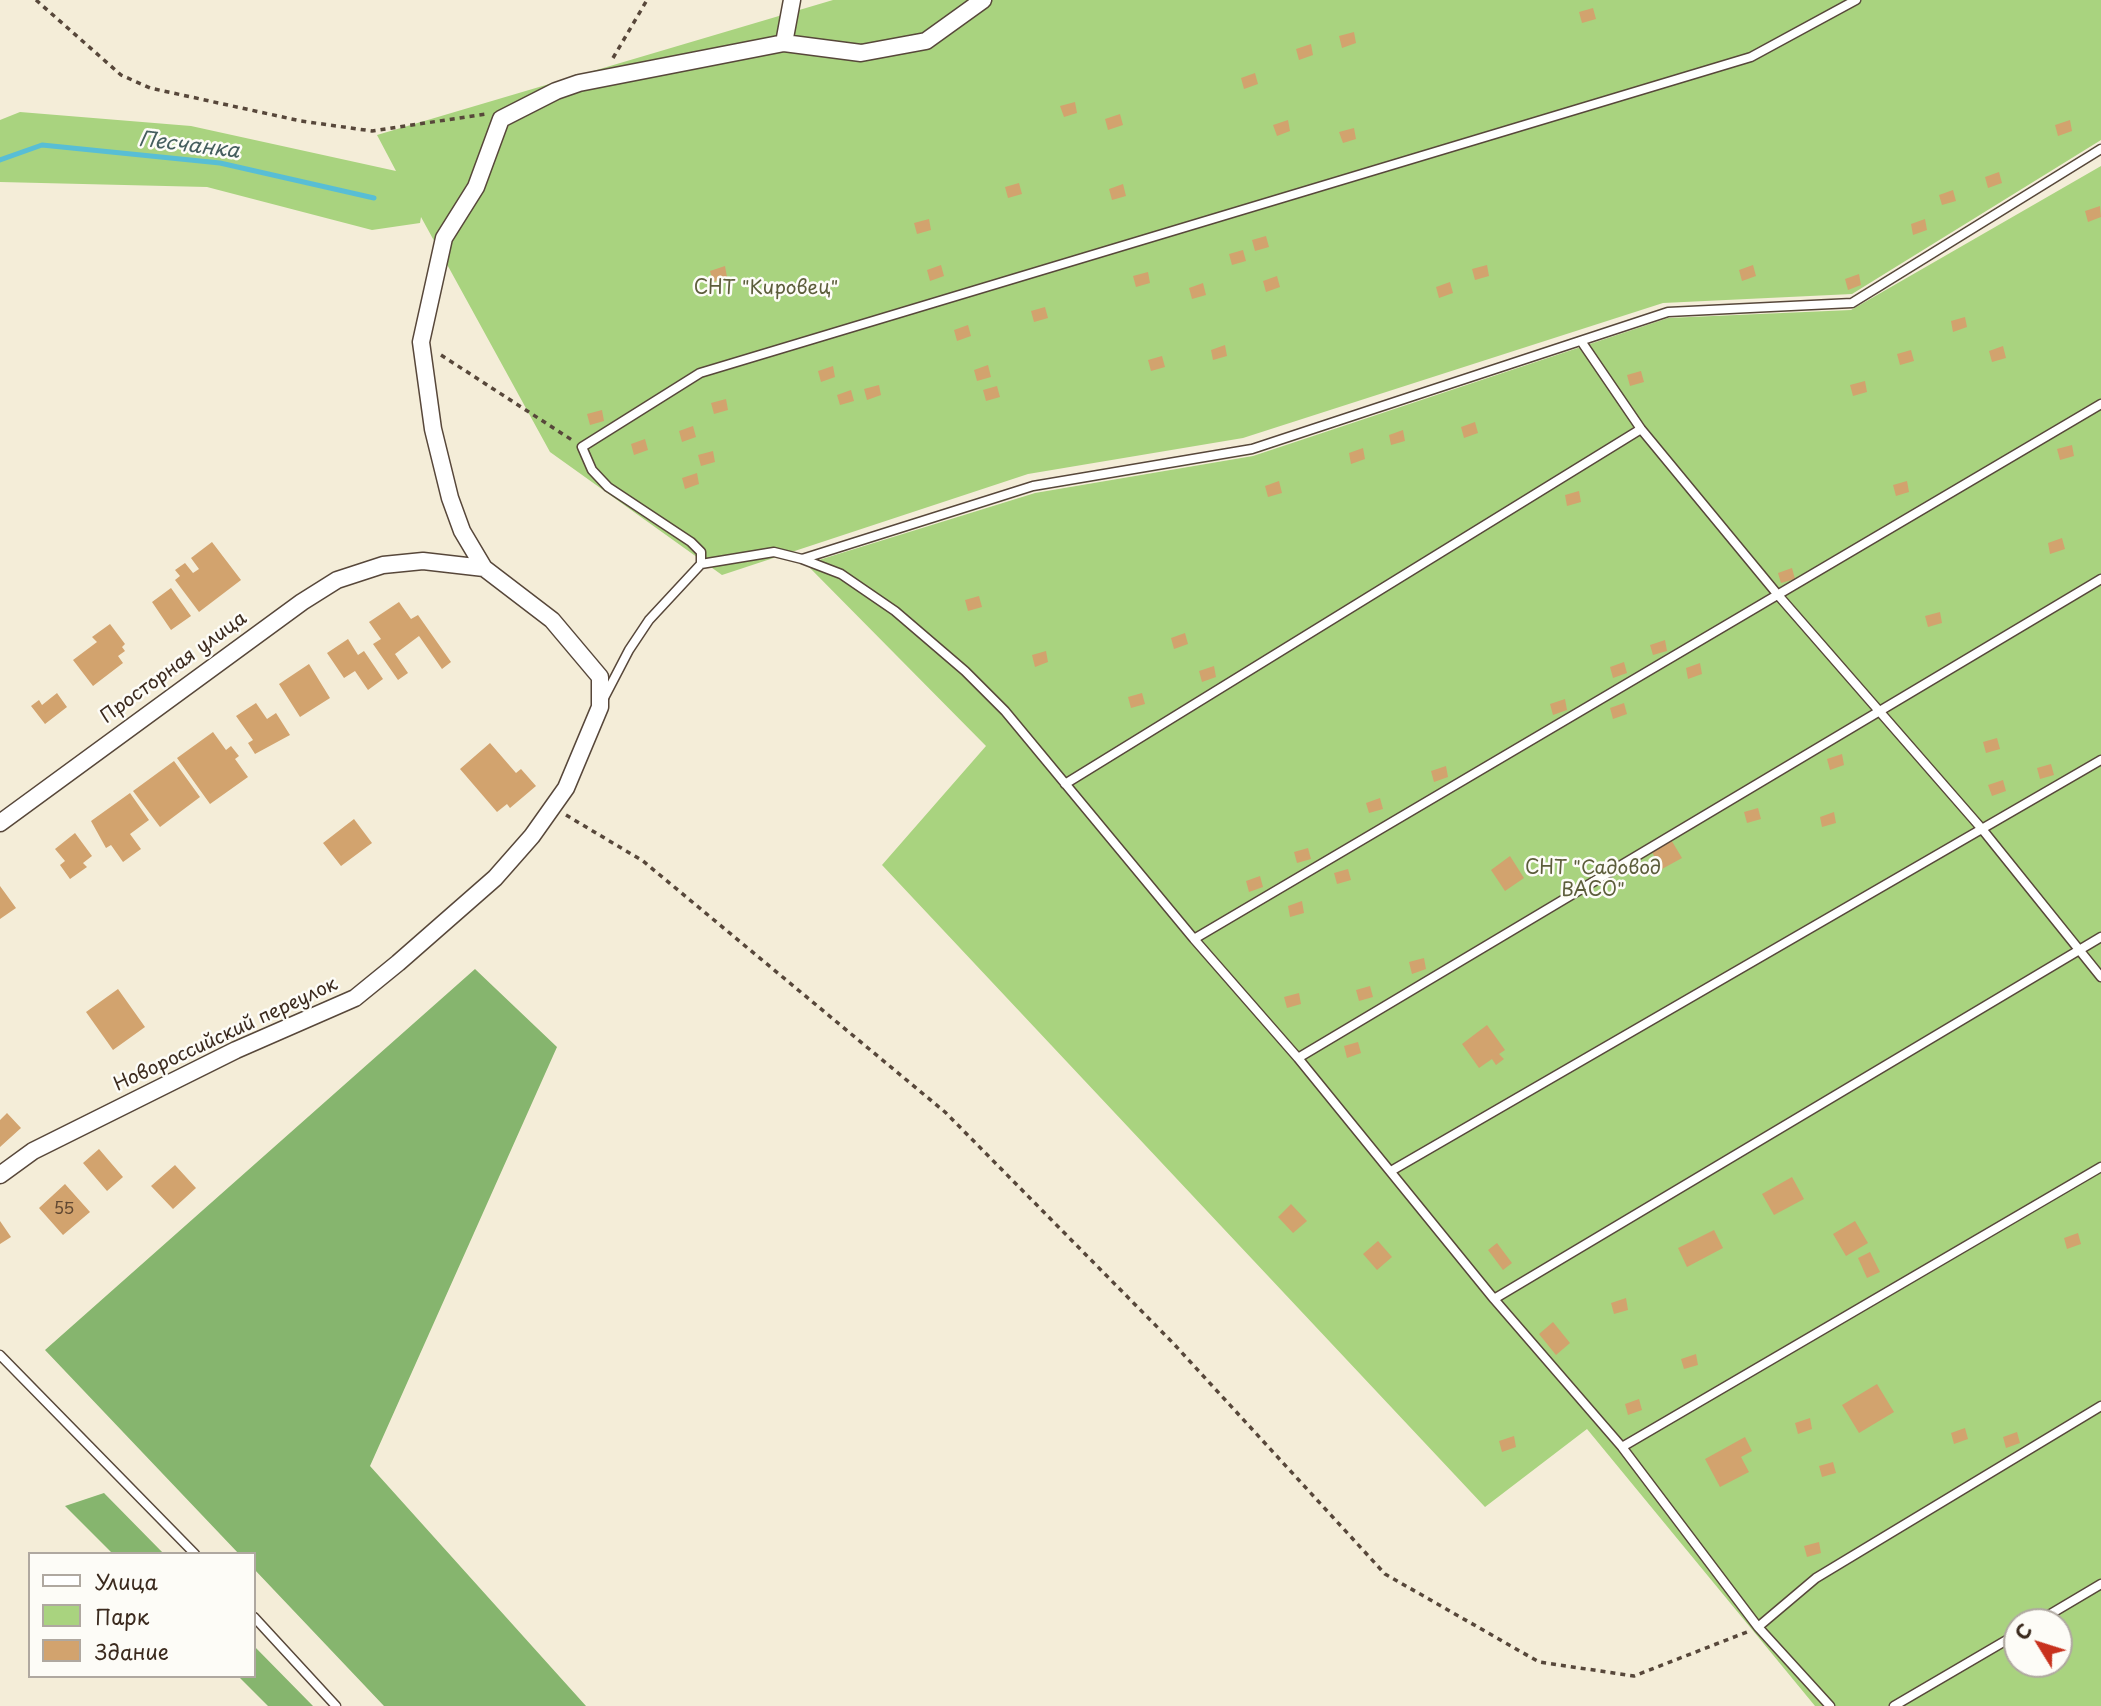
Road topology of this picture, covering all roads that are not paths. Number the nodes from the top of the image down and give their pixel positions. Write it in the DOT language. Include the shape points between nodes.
graph roads {
  1 [pos="792,0"];
  2 [pos="983,0"];
  3 [pos="1856,0"];
  4 [pos="784,43"];
  5 [pos="2101,149"];
  6 [pos="1581,341"];
  7 [pos="2101,404"];
  8 [pos="1641,429"];
  9 [pos="802,559"];
  10 [pos="701,565"];
  11 [pos="484,568"];
  12 [pos="2101,579"];
  13 [pos="1778,594"];
  14 [pos="600,707"];
  15 [pos="1879,712"];
  16 [pos="2101,760"];
  17 [pos="1065,784"];
  18 [pos="0,823"];
  19 [pos="1982,829"];
  20 [pos="2101,937"];
  21 [pos="1194,939"];
  22 [pos="2079,950"];
  23 [pos="2101,976"];
  24 [pos="1297,1058"];
  25 [pos="2101,1167"];
  26 [pos="1391,1171"];
  27 [pos="0,1175"];
  28 [pos="1494,1299"];
  29 [pos="0,1355"];
  30 [pos="2101,1406"];
  31 [pos="1622,1447"];
  32 [pos="193,1552"];
  33 [pos="2101,1584"];
  34 [pos="2061,1608"];
  35 [pos="256,1619"];
  36 [pos="1758,1628"];
  37 [pos="2003,1642"];
  38 [pos="336,1706"];
  39 [pos="1829,1706"];
  40 [pos="1894,1706"];
  1 -- 4 [label="street"];
  2 -- 4 [label="street" via="926,41 861,53"];
  3 -- 10 [label="lane" via="1751,57 700,373 582,447 592,470 608,487 691,542 701,552"];
  4 -- 11 [label="street" via="579,83 501,119 476,187 444,238 421,342 433,429 450,498 462,531"];
  5 -- 6 [label="lane" via="1852,303 1668,312"];
  6 -- 8 [label="lane"];
  6 -- 9 [label="lane" via="1252,449 1033,486"];
  7 -- 13 [label="lane"];
  8 -- 13 [label="lane"];
  8 -- 17 [label="lane"];
  9 -- 10 [label="lane" via="774,552"];
  9 -- 17 [label="lane" via="841,575 895,611 973,679"];
  10 -- 14 [label="lane" via="649,620"];
  11 -- 14 [label="street, Новороссийский переулок" via="552,620 600,677"];
  11 -- 18 [label="street, Просторная улица" via="423,561 383,565 337,580"];
  12 -- 15 [label="lane"];
  13 -- 15 [label="lane"];
  13 -- 21 [label="lane"];
  14 -- 27 [label="street, Новороссийский переулок" via="566,788 532,836 495,878 355,998 236,1050 56,1139"];
  15 -- 19 [label="lane"];
  15 -- 24 [label="lane"];
  16 -- 19 [label="lane"];
  17 -- 21 [label="lane"];
  19 -- 22 [label="lane"];
  19 -- 26 [label="lane"];
  20 -- 22 [label="lane"];
  21 -- 24 [label="lane"];
  22 -- 23 [label="lane"];
  22 -- 28 [label="lane"];
  24 -- 26 [label="lane"];
  25 -- 31 [label="lane"];
  26 -- 28 [label="lane"];
  28 -- 31 [label="lane"];
  29 -- 32 [label="lane"];
  30 -- 36 [label="lane" via="1816,1578"];
  31 -- 36 [label="lane"];
  33 -- 34 [label="lane"];
  35 -- 38 [label="lane"];
  36 -- 39 [label="lane"];
  37 -- 40 [label="lane"];
}
